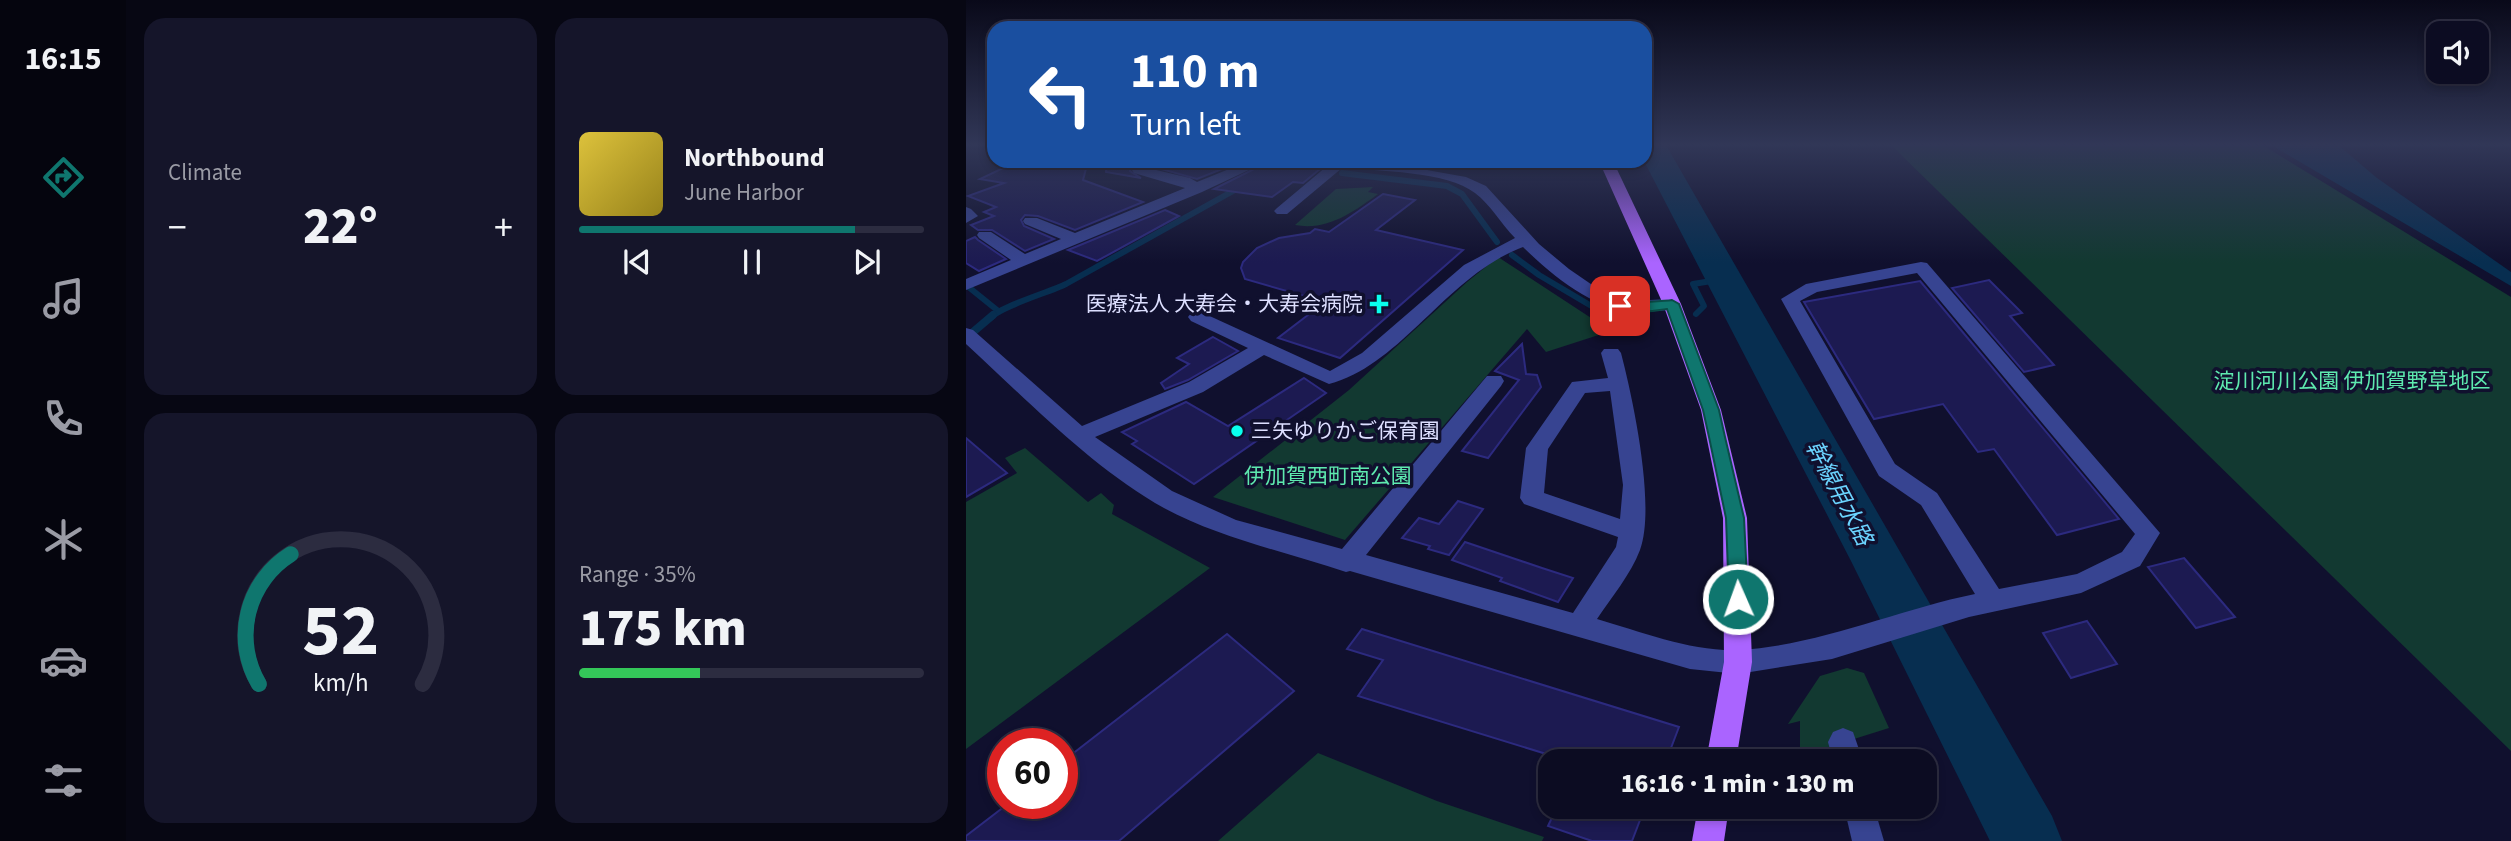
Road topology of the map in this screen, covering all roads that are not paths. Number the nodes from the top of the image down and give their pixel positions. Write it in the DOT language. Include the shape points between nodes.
graph roads {
  1 [pos="1190,184"];
  2 [pos="1208,184"];
  3 [pos="1314,184"];
  4 [pos="1470,184"];
  5 [pos="1617,184"];
  6 [pos="1197,189"];
  7 [pos="1282,211"];
  8 [pos="966,212"];
  9 [pos="966,218"];
  10 [pos="1031,221"];
  11 [pos="985,235"];
  12 [pos="1075,239"];
  13 [pos="1525,240"];
  14 [pos="1023,260"];
  15 [pos="966,285"];
  16 [pos="1672,304"];
  17 [pos="1196,317"];
  18 [pos="966,334"];
  19 [pos="1261,348"];
  20 [pos="1611,353"];
  21 [pos="1494,381"];
  22 [pos="1619,384"];
  23 [pos="1079,435"];
  24 [pos="1631,530"];
  25 [pos="1346,562"];
  26 [pos="1981,604"];
  27 [pos="1579,626"];
  28 [pos="1738,662"];
  29 [pos="1723,749"];
  30 [pos="1712,819"];
  31 [pos="1862,819"];
  32 [pos="1708,841"];
  33 [pos="1868,841"];
  1 -- 6 [label="street"];
  2 -- 6 [label="street"];
  3 -- 7 [label="street"];
  4 -- 13 [label="street"];
  5 -- 16 [label="main road"];
  6 -- 12 [label="street"];
  8 -- 9 [label="street" via="970,216"];
  10 -- 12 [label="street"];
  11 -- 14 [label="street"];
  12 -- 14 [label="street"];
  13 -- 16 [label="street" via="1565,274 1620,306"];
  13 -- 19 [label="street" via="1491,255 1453,283 1352,372 1329,378"];
  14 -- 15 [label="street"];
  16 -- 28 [label="main road" via="1711,410 1735,518"];
  17 -- 19 [label="street"];
  18 -- 23 [label="street"];
  19 -- 23 [label="street" via="1199,388"];
  20 -- 22 [label="street"];
  21 -- 25 [label="street"];
  22 -- 24 [label="street" via="1634,485"];
  22 -- 24 [label="street" via="1579,387 1537,448 1532,498"];
  23 -- 25 [label="street" via="1164,497 1230,527"];
  24 -- 27 [label="street" via="1628,549"];
  25 -- 27 [label="street"];
  26 -- 26 [label="street" via="1929,499 1887,470 1790,299 1812,288 1921,267 2148,533 2131,559 2081,583"];
  26 -- 28 [label="street" via="1832,647"];
  27 -- 28 [label="street" via="1690,657"];
  28 -- 29 [label="main road"];
  30 -- 32 [label="main road"];
  31 -- 33 [label="street"];
}
